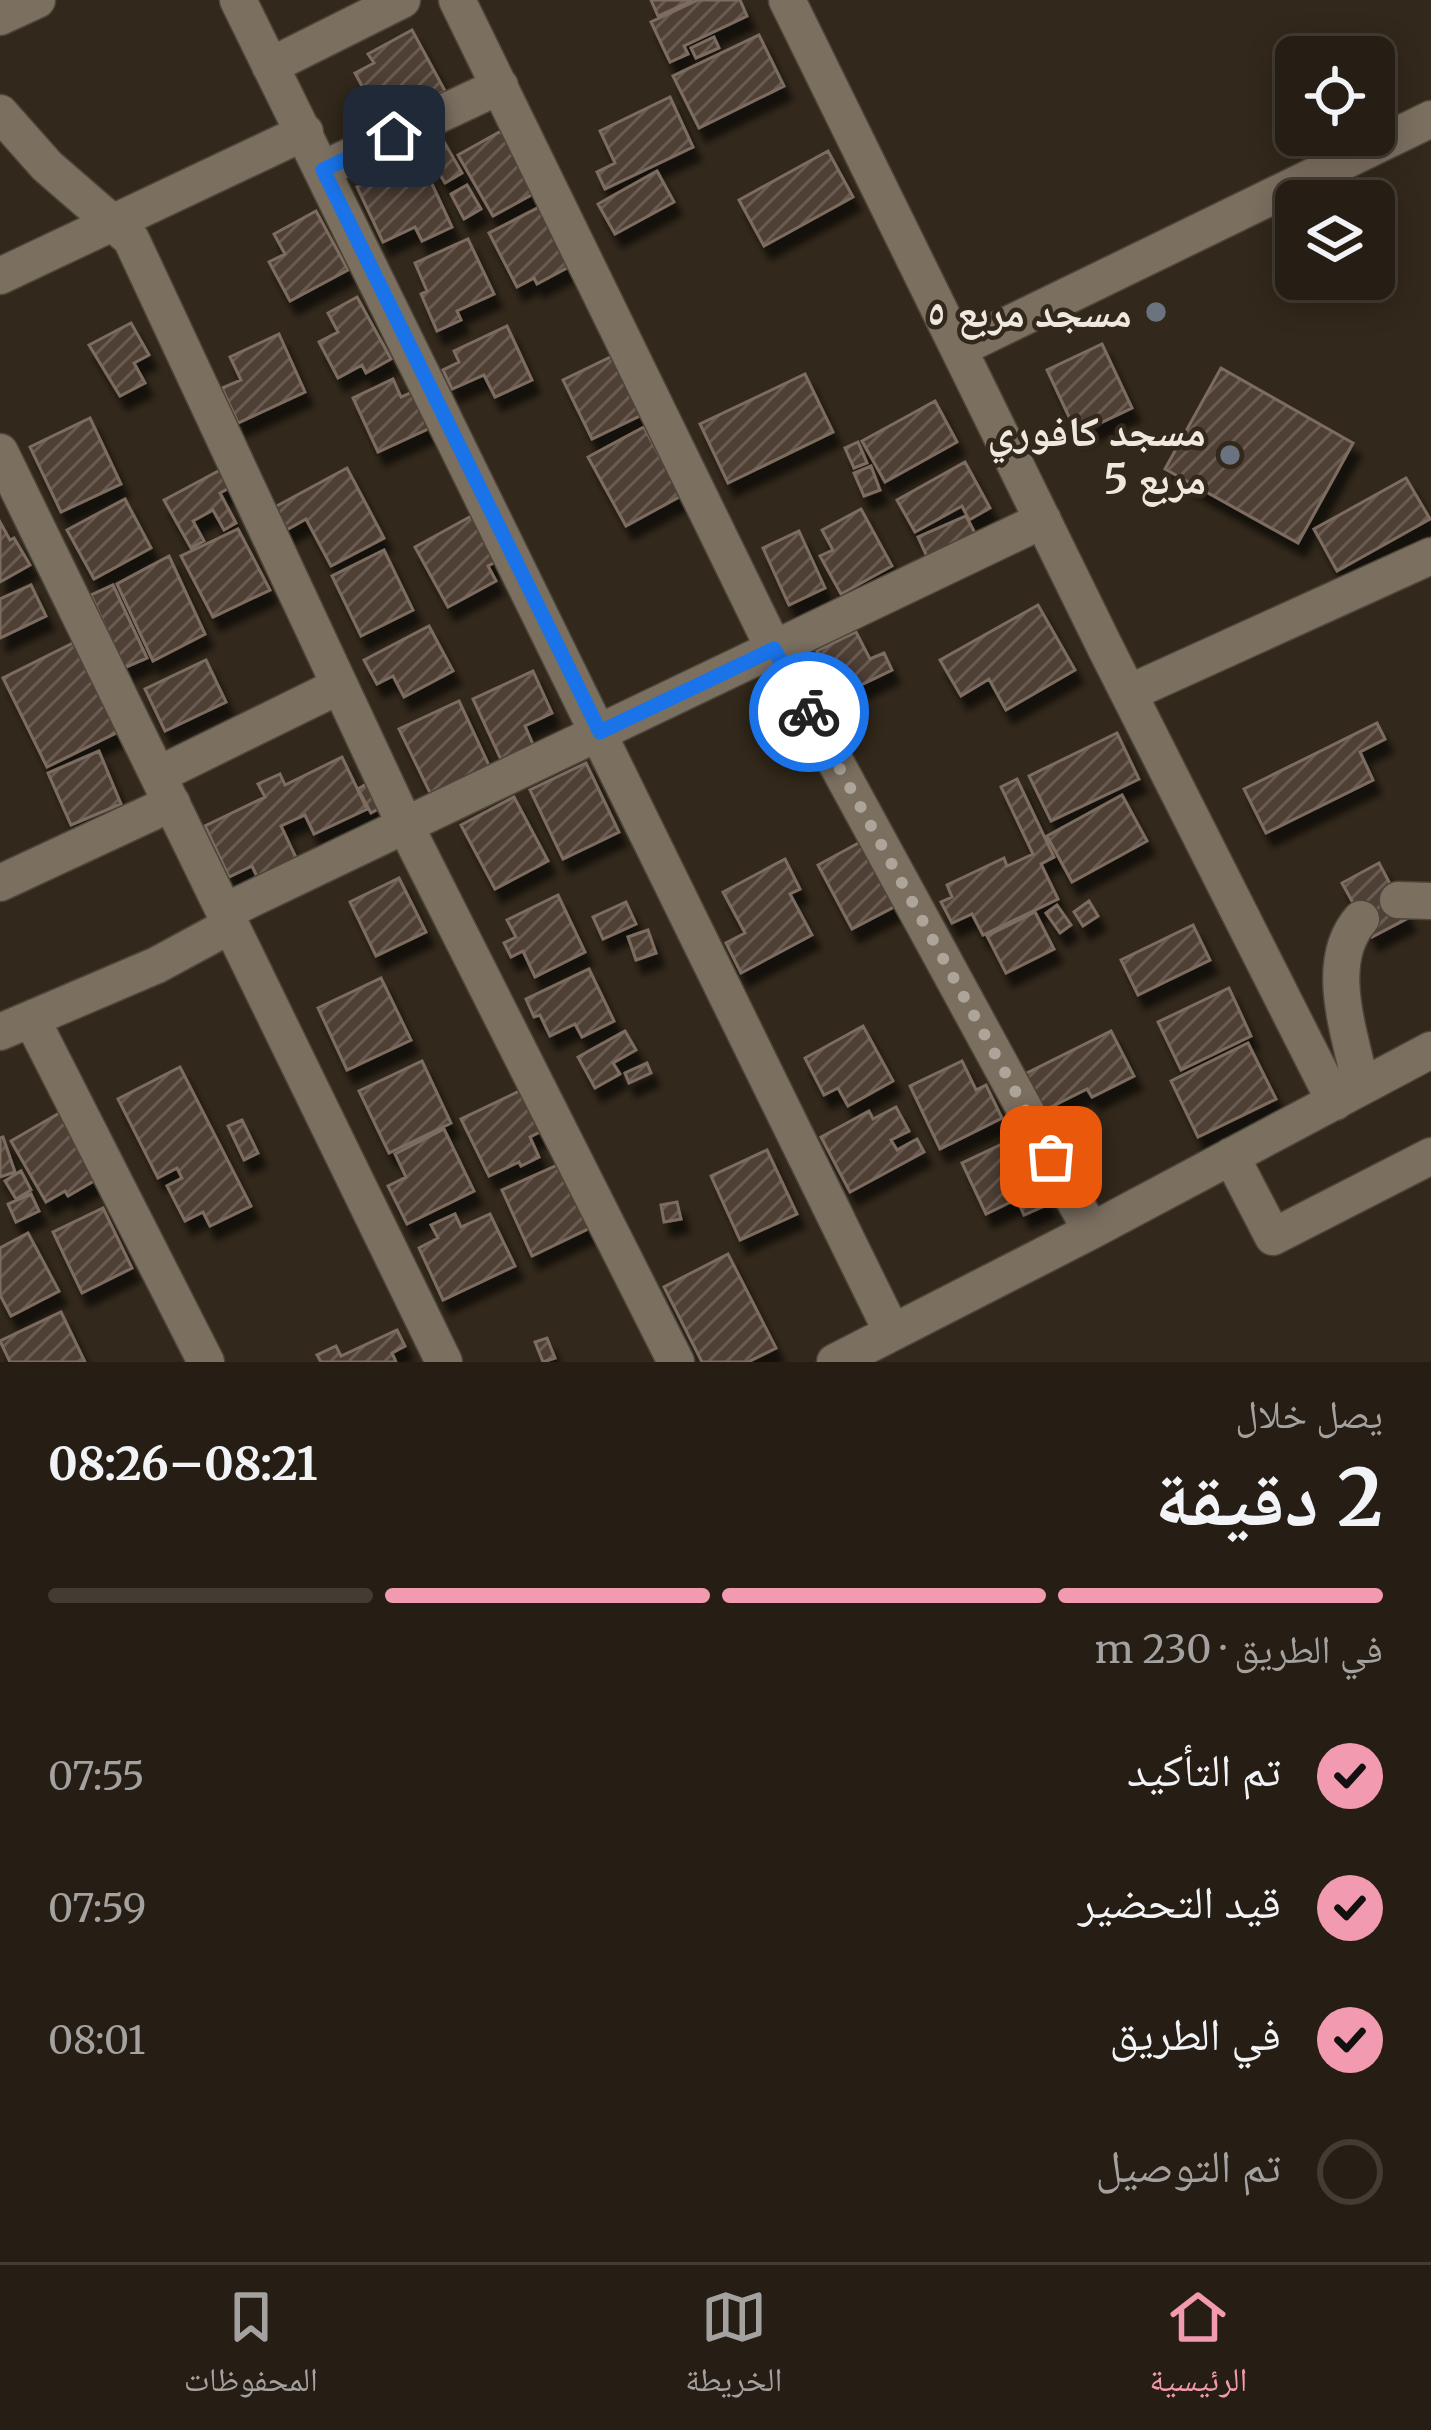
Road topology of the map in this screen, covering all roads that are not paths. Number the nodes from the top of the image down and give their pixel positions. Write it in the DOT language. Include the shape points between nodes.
graph roads {
  1 [pos="37,0"];
  2 [pos="238,0"];
  3 [pos="402,0"];
  4 [pos="457,0"];
  5 [pos="788,0"];
  6 [pos="0,17"];
  7 [pos="270,66"];
  8 [pos="500,86"];
  9 [pos="0,113"];
  10 [pos="1431,118"];
  11 [pos="305,132"];
  12 [pos="323,170"];
  13 [pos="111,223"];
  14 [pos="0,276"];
  15 [pos="960,348"];
  16 [pos="0,452"];
  17 [pos="1043,520"];
  18 [pos="1431,556"];
  19 [pos="774,649"];
  20 [pos="339,686"];
  21 [pos="1129,693"];
  22 [pos="600,732"];
  23 [pos="165,789"];
  24 [pos="405,825"];
  25 [pos="0,883"];
  26 [pos="227,919"];
  27 [pos="1361,919"];
  28 [pos="16,1026"];
  29 [pos="1431,1050"];
  30 [pos="1348,1095"];
  31 [pos="1231,1156"];
  32 [pos="1431,1156"];
  33 [pos="1090,1231"];
  34 [pos="892,1332"];
  35 [pos="206,1362"];
  36 [pos="444,1362"];
  37 [pos="676,1362"];
  38 [pos="835,1362"];
  1 -- 6 [label="street"];
  2 -- 7 [label="street"];
  3 -- 7 [label="street"];
  4 -- 8 [label="street"];
  5 -- 15 [label="street"];
  7 -- 11 [label="street"];
  8 -- 12 [label="street"];
  8 -- 19 [label="street"];
  9 -- 13 [label="street"];
  10 -- 15 [label="street"];
  11 -- 12 [label="street"];
  11 -- 13 [label="street"];
  12 -- 22 [label="street"];
  13 -- 14 [label="street"];
  13 -- 20 [label="street" via="131,239"];
  15 -- 17 [label="street"];
  16 -- 23 [label="street"];
  17 -- 19 [label="street"];
  17 -- 21 [label="street"];
  18 -- 21 [label="street"];
  19 -- 22 [label="street"];
  19 -- 33 [label="street"];
  20 -- 23 [label="street"];
  20 -- 24 [label="street"];
  21 -- 30 [label="street"];
  22 -- 24 [label="street"];
  22 -- 34 [label="street"];
  23 -- 25 [label="street"];
  23 -- 26 [label="street"];
  24 -- 26 [label="street"];
  24 -- 37 [label="street"];
  26 -- 28 [label="street" via="157,965"];
  26 -- 36 [label="street"];
  27 -- 30 [label="street" via="1344,945 1340,979"];
  28 -- 35 [label="street"];
  29 -- 30 [label="street"];
  30 -- 31 [label="street"];
  31 -- 32 [label="street" via="1273,1237"];
  31 -- 33 [label="street"];
  33 -- 34 [label="street"];
  34 -- 38 [label="street"];
}
